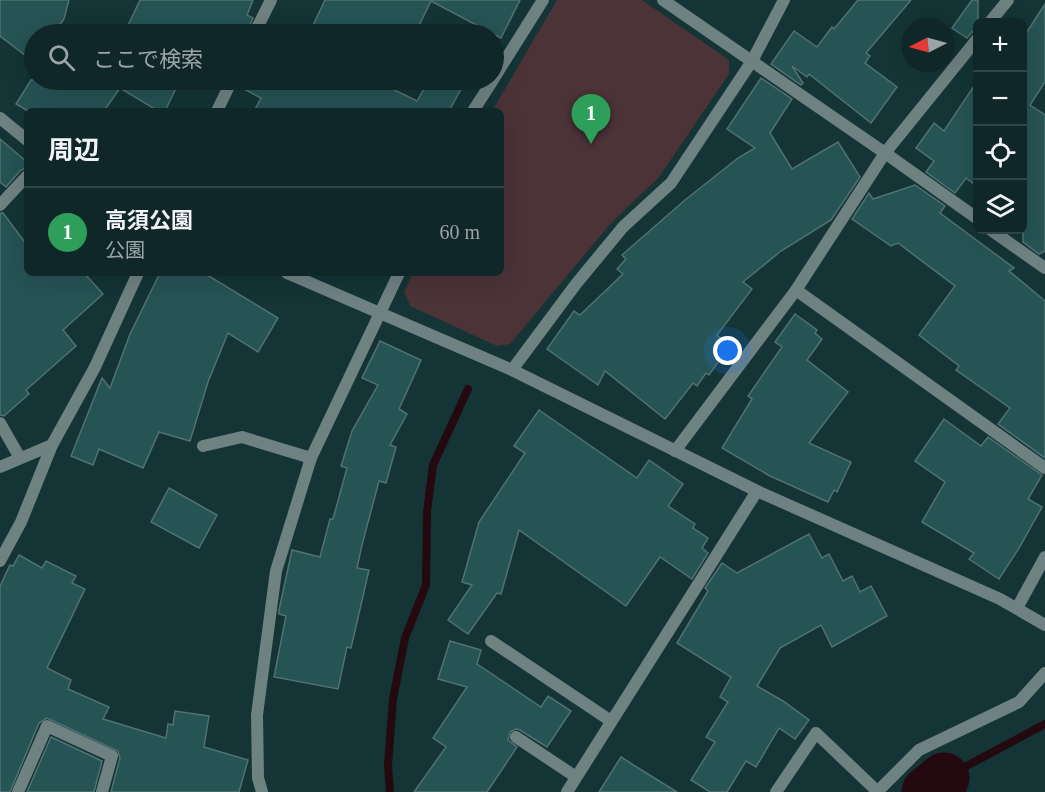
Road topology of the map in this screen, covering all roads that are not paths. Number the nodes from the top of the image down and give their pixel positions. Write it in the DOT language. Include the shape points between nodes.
graph roads {
  1 [pos="271,0"];
  2 [pos="543,0"];
  3 [pos="663,0"];
  4 [pos="784,0"];
  5 [pos="1008,0"];
  6 [pos="993,18"];
  7 [pos="259,24"];
  8 [pos="973,44"];
  9 [pos="504,62"];
  10 [pos="752,62"];
  11 [pos="227,90"];
  12 [pos="486,90"];
  13 [pos="218,108"];
  14 [pos="475,108"];
  15 [pos="0,118"];
  16 [pos="24,138"];
  17 [pos="885,153"];
  18 [pos="24,179"];
  19 [pos="0,205"];
  20 [pos="973,215"];
  21 [pos="997,234"];
  22 [pos="1045,268"];
  23 [pos="137,276"];
  24 [pos="294,276"];
  25 [pos="398,276"];
  26 [pos="796,290"];
  27 [pos="381,314"];
  28 [pos="512,370"];
  29 [pos="0,423"];
  30 [pos="52,446"];
  31 [pos="203,446"];
  32 [pos="675,451"];
  33 [pos="20,458"];
  34 [pos="311,458"];
  35 [pos="0,467"];
  36 [pos="1045,468"];
  37 [pos="757,490"];
  38 [pos="1045,557"];
  39 [pos="0,561"];
  40 [pos="1017,608"];
  41 [pos="1045,625"];
  42 [pos="491,641"];
  43 [pos="1045,673"];
  44 [pos="611,721"];
  45 [pos="516,737"];
  46 [pos="576,777"];
  47 [pos="18,792"];
  48 [pos="102,792"];
  49 [pos="262,792"];
  50 [pos="567,792"];
  51 [pos="776,792"];
  52 [pos="877,792"];
  1 -- 7 [label="street"];
  2 -- 9 [label="street"];
  3 -- 10 [label="street"];
  4 -- 10 [label="street"];
  5 -- 6 [label="street"];
  8 -- 17 [label="street"];
  10 -- 17 [label="street"];
  10 -- 28 [label="street" via="671,183 616,236"];
  11 -- 13 [label="street"];
  12 -- 14 [label="street"];
  15 -- 16 [label="street"];
  17 -- 20 [label="street"];
  17 -- 26 [label="street"];
  18 -- 19 [label="street"];
  21 -- 22 [label="street"];
  23 -- 30 [label="street" via="95,367"];
  24 -- 27 [label="street"];
  25 -- 27 [label="street"];
  26 -- 32 [label="street"];
  26 -- 36 [label="street"];
  27 -- 28 [label="street"];
  27 -- 34 [label="street"];
  28 -- 32 [label="street"];
  29 -- 33 [label="street"];
  30 -- 33 [label="street"];
  30 -- 39 [label="street" via="21,522"];
  31 -- 34 [label="street" via="242,436"];
  32 -- 37 [label="street"];
  33 -- 35 [label="street"];
  34 -- 49 [label="street" via="276,571 257,715 258,777"];
  37 -- 40 [label="street"];
  37 -- 44 [label="street"];
  38 -- 40 [label="street"];
  40 -- 41 [label="street"];
  42 -- 44 [label="street"];
  43 -- 52 [label="street" via="1019,702 919,750"];
  44 -- 46 [label="street"];
  45 -- 46 [label="street"];
  46 -- 50 [label="street"];
  47 -- 48 [label="street" via="47,726 112,756"];
  51 -- 52 [label="street" via="816,733"];
}
